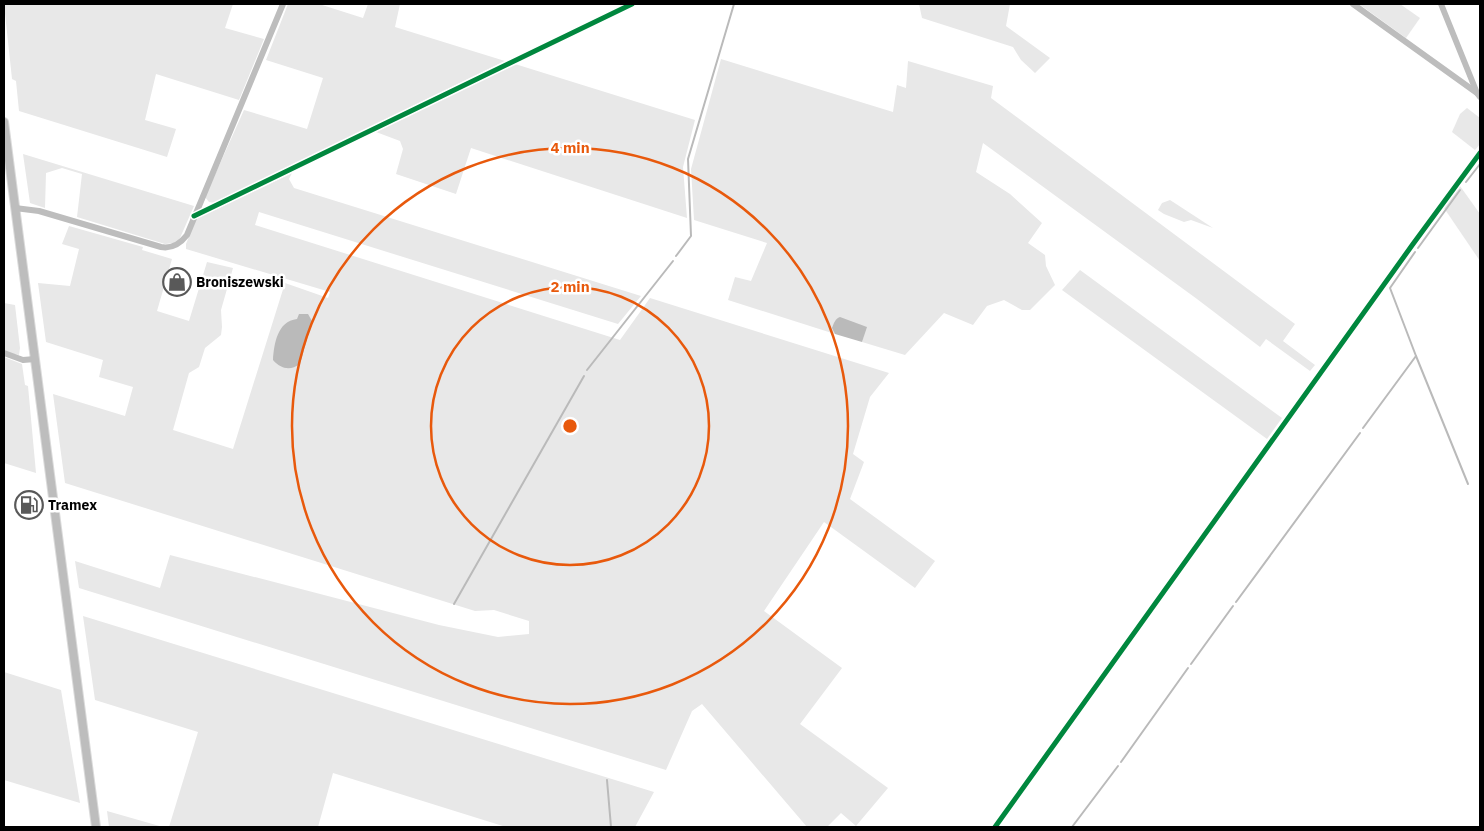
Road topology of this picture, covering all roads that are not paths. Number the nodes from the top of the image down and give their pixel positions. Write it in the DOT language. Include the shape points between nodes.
graph roads {
  1 [pos="283,4"];
  2 [pos="632,4"];
  3 [pos="1353,4"];
  4 [pos="1441,4"];
  5 [pos="1479,95"];
  6 [pos="4,122"];
  7 [pos="1480,152"];
  8 [pos="15,208"];
  9 [pos="194,216"];
  10 [pos="5,354"];
  11 [pos="35,359"];
  12 [pos="96,827"];
  13 [pos="995,827"];
  1 -- 9 [label="street"];
  2 -- 9 [label="street"];
  3 -- 5 [label="street"];
  4 -- 5 [label="street"];
  6 -- 8 [label="main road"];
  7 -- 13 [label="street"];
  8 -- 9 [label="street" via="38,211 165,248 184,239"];
  8 -- 11 [label="main road"];
  10 -- 11 [label="street" via="23,360"];
  11 -- 12 [label="main road"];
}
